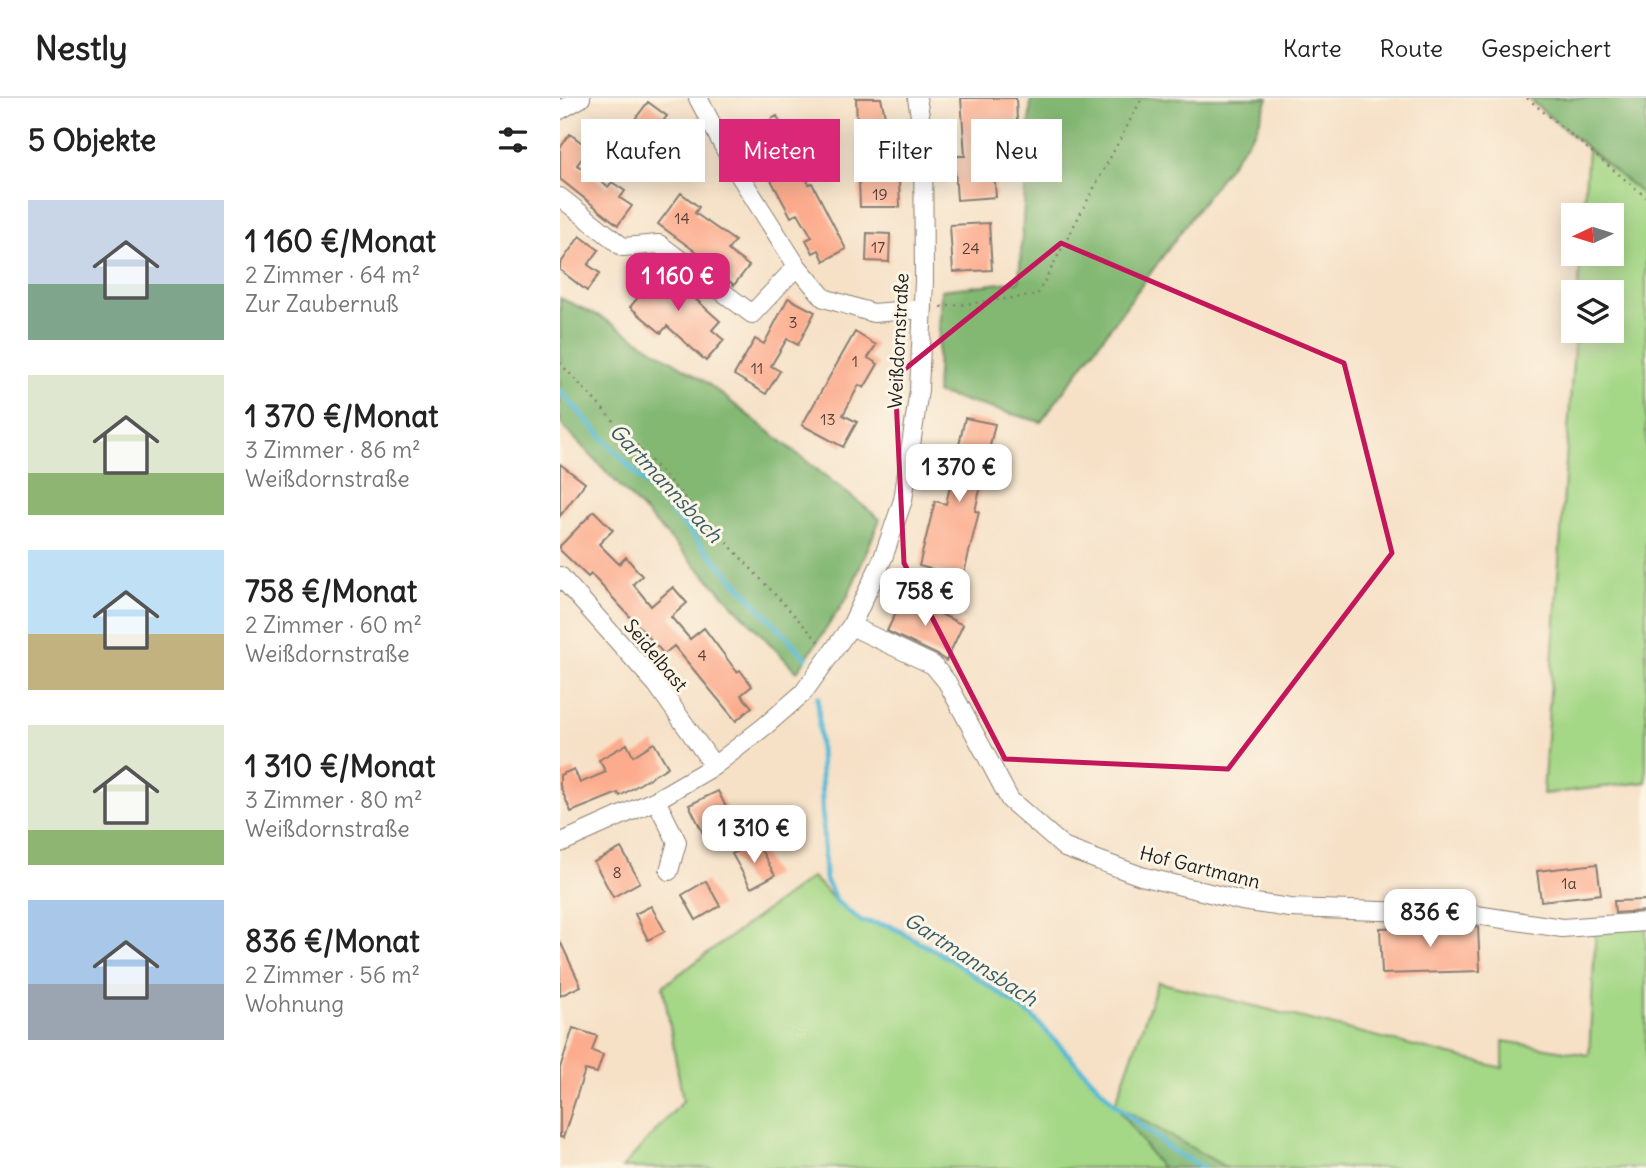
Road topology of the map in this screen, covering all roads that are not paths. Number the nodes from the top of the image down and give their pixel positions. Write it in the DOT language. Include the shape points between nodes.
graph roads {
  1 [pos="581,98"];
  2 [pos="698,98"];
  3 [pos="917,98"];
  4 [pos="560,110"];
  5 [pos="560,197"];
  6 [pos="797,266"];
  7 [pos="923,309"];
  8 [pos="560,576"];
  9 [pos="851,626"];
  10 [pos="714,766"];
  11 [pos="656,800"];
  12 [pos="560,843"];
  13 [pos="669,871"];
  14 [pos="1646,922"];
  1 -- 4 [label="street"];
  2 -- 6 [label="street" via="736,170"];
  3 -- 7 [label="street, Weißdornstraße" via="923,134"];
  5 -- 6 [label="street" via="623,247 659,244 752,314"];
  6 -- 7 [label="street" via="824,298 873,313"];
  7 -- 9 [label="street, Weißdornstraße" via="919,390 903,500 883,558"];
  8 -- 10 [label="street, Seidelbast" via="657,685"];
  9 -- 10 [label="street, Weißdornstraße" via="803,693"];
  9 -- 14 [label="street, Hof Gartmann" via="933,665 947,681 1010,800 1065,848 1141,876 1290,908 1470,914 1562,928"];
  10 -- 11 [label="street, Weißdornstraße"];
  11 -- 12 [label="street, Weißdornstraße"];
  11 -- 13 [label="street" via="677,842"];
}
